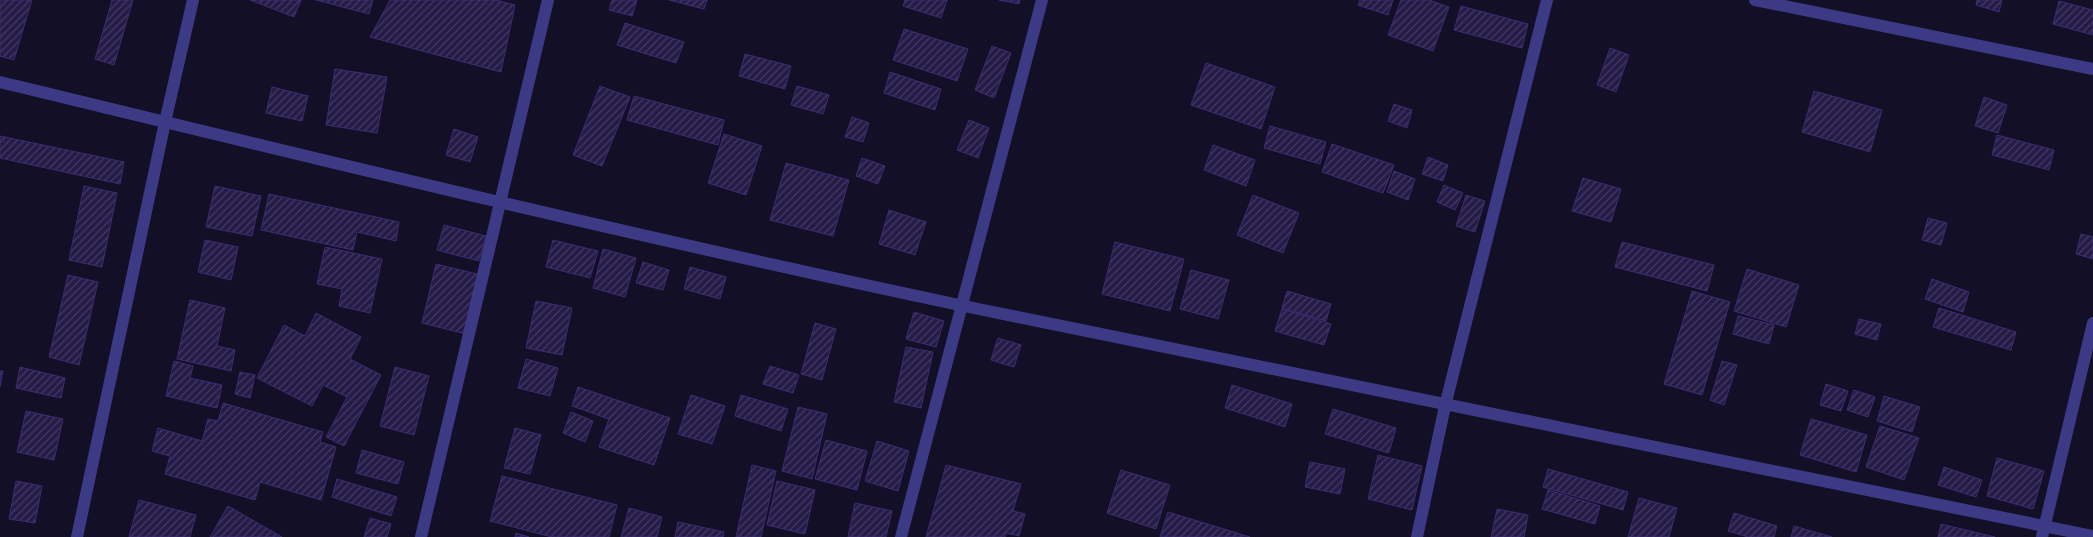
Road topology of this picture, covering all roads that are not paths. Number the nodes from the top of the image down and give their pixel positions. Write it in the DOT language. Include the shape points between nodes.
graph roads {
  1 [pos="193,0"];
  2 [pos="548,0"];
  3 [pos="1042,0"];
  4 [pos="1547,0"];
  5 [pos="1755,0"];
  6 [pos="2093,69"];
  7 [pos="0,82"];
  8 [pos="165,122"];
  9 [pos="500,203"];
  10 [pos="962,306"];
  11 [pos="2093,323"];
  12 [pos="1445,406"];
  13 [pos="2043,531"];
  14 [pos="2093,536"];
  15 [pos="76,537"];
  16 [pos="421,537"];
  17 [pos="901,537"];
  18 [pos="1417,537"];
  1 -- 8 [label="street"];
  2 -- 9 [label="street"];
  3 -- 10 [label="street"];
  4 -- 12 [label="street"];
  5 -- 6 [label="street"];
  7 -- 8 [label="street"];
  8 -- 9 [label="street"];
  8 -- 15 [label="street"];
  9 -- 10 [label="street"];
  9 -- 16 [label="street"];
  10 -- 12 [label="street"];
  10 -- 17 [label="street"];
  11 -- 13 [label="street"];
  12 -- 13 [label="street"];
  12 -- 18 [label="street"];
  13 -- 14 [label="street"];
}
